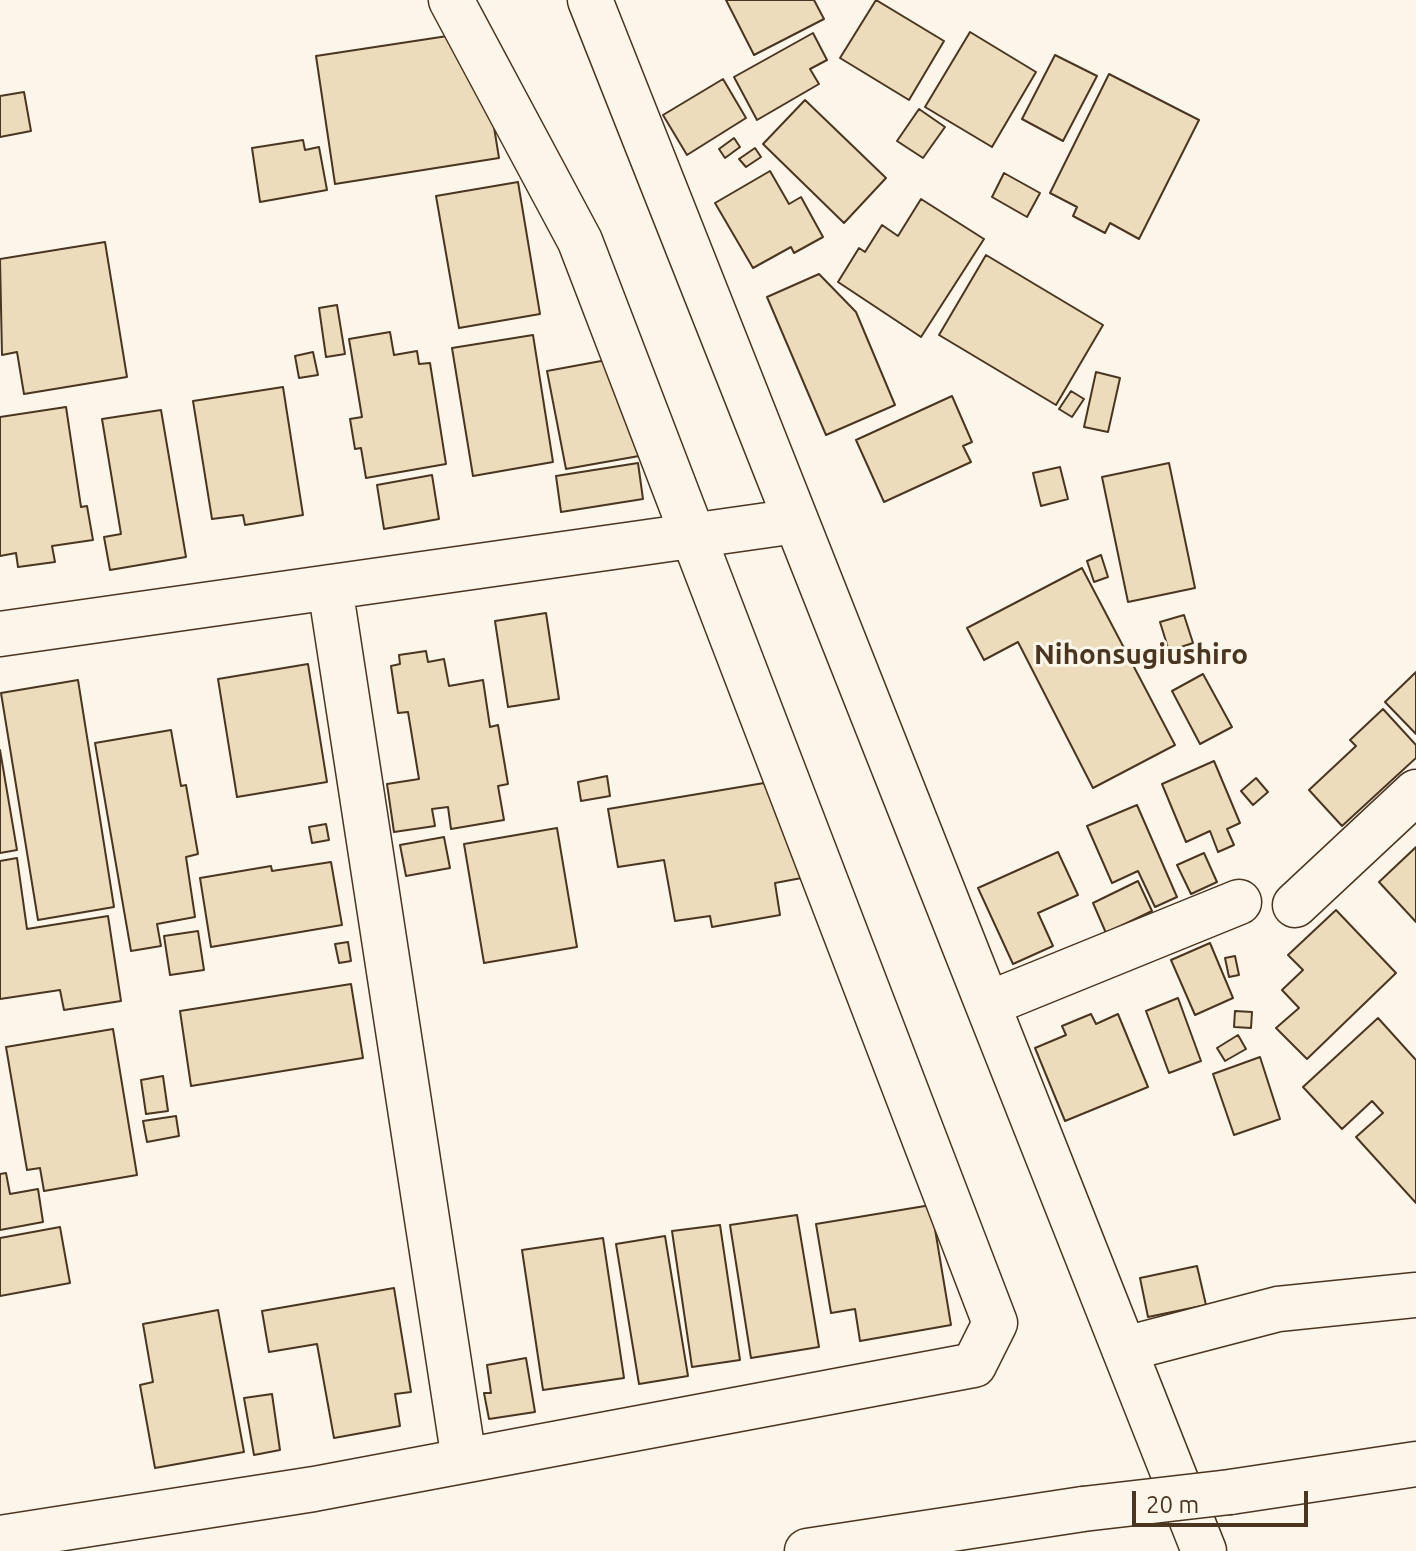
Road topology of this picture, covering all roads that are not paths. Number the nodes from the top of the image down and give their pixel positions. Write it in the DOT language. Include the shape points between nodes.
graph roads {
  1 [pos="451,0"];
  2 [pos="590,0"];
  3 [pos="796,521"];
  4 [pos="692,537"];
  5 [pos="330,587"];
  6 [pos="0,634"];
  7 [pos="1416,792"];
  8 [pos="1239,902"];
  9 [pos="1295,905"];
  10 [pos="988,1004"];
  11 [pos="1416,1295"];
  12 [pos="1125,1349"];
  13 [pos="464,1460"];
  14 [pos="1416,1464"];
  15 [pos="0,1538"];
  16 [pos="807,1551"];
  17 [pos="1204,1551"];
  1 -- 4 [label="main road" via="580,241"];
  2 -- 3 [label="main road"];
  3 -- 4 [label="main road"];
  3 -- 10 [label="main road"];
  4 -- 5 [label="main road"];
  4 -- 13 [label="main road" via="995,1323 974,1365"];
  5 -- 6 [label="main road"];
  5 -- 13 [label="main road"];
  7 -- 9 [label="main road"];
  8 -- 10 [label="main road"];
  10 -- 12 [label="main road"];
  11 -- 12 [label="main road" via="1278,1309"];
  12 -- 17 [label="main road"];
  13 -- 15 [label="main road"];
  14 -- 16 [label="main road, bridge"];
}
